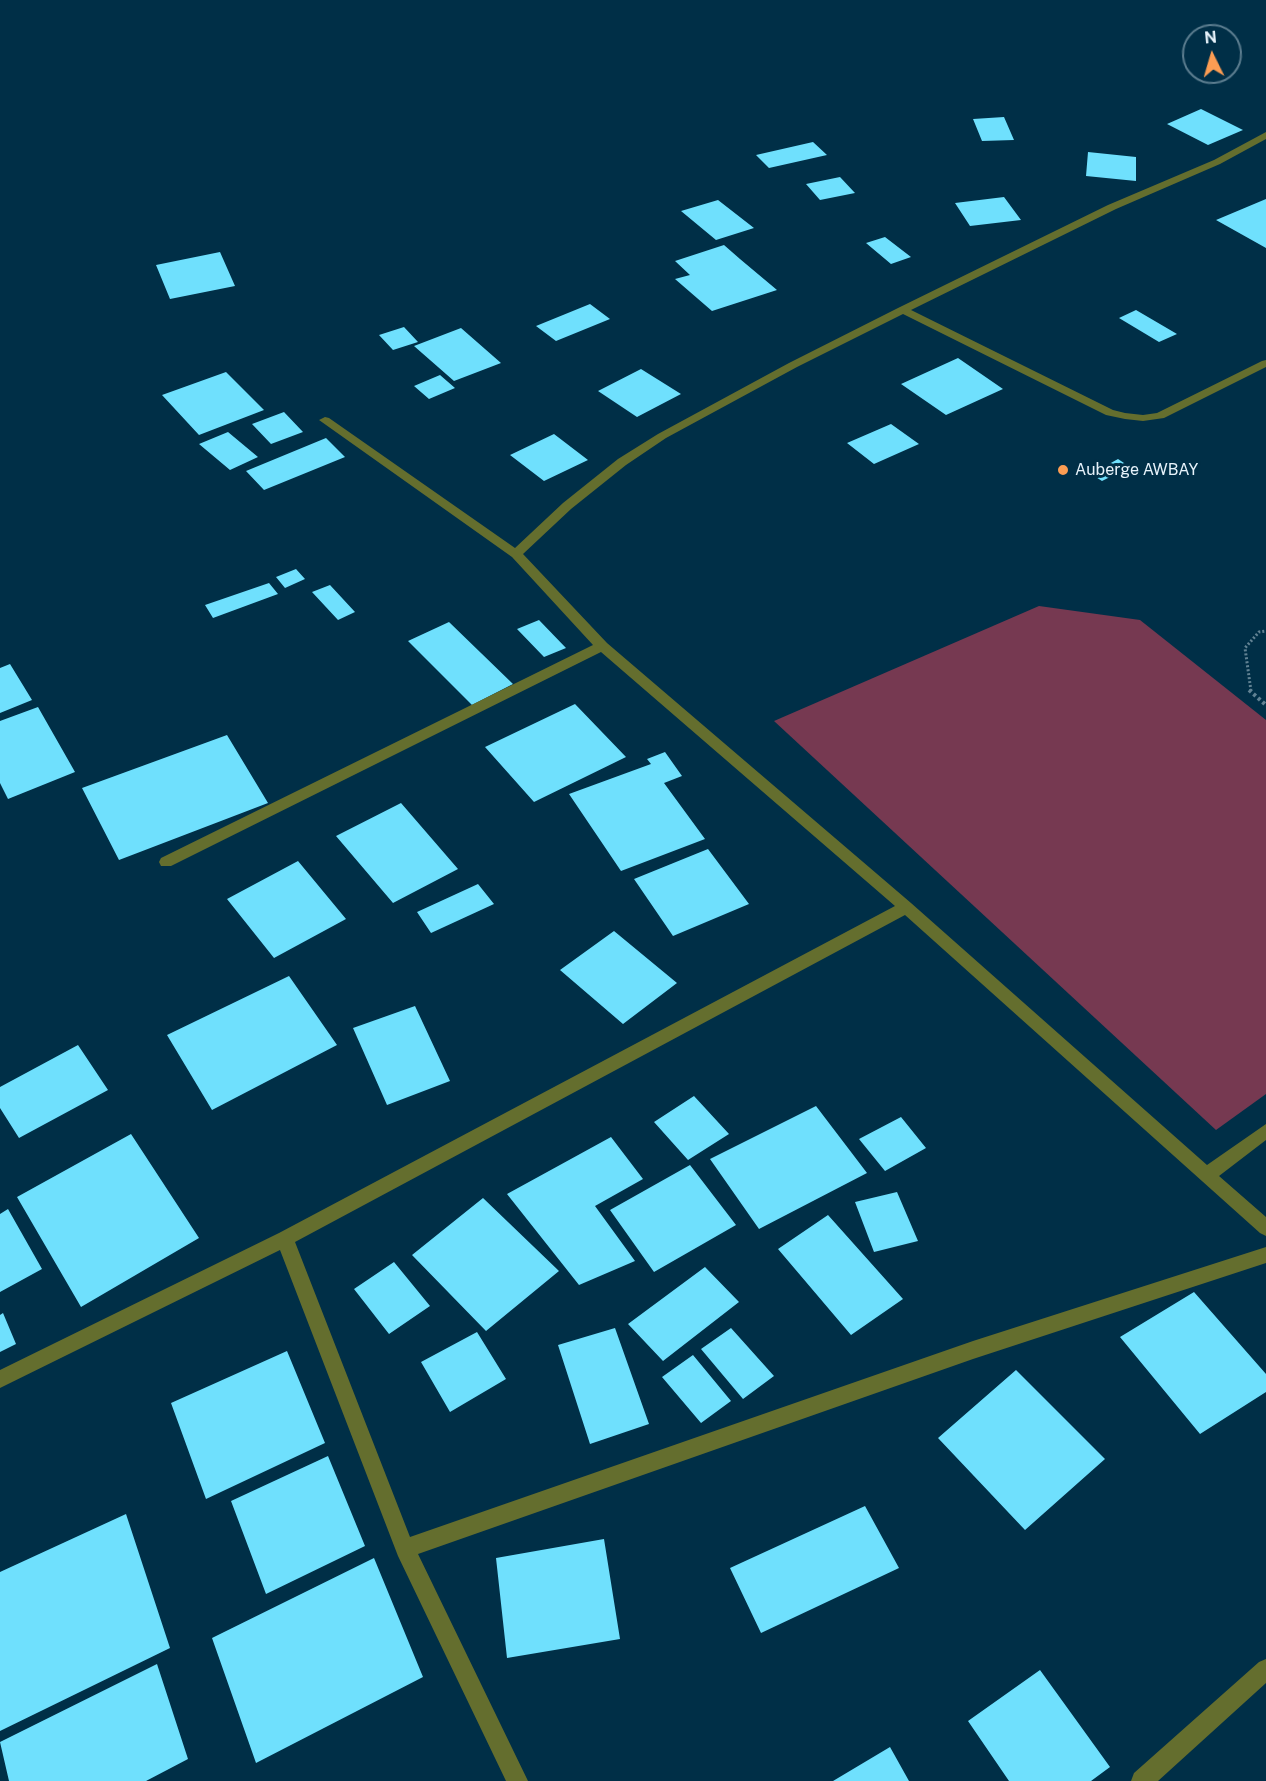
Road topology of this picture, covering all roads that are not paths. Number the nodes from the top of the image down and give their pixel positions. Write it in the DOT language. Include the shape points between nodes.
graph roads {
  1 [pos="1266,135"];
  2 [pos="902,310"];
  3 [pos="1266,363"];
  4 [pos="325,420"];
  5 [pos="516,554"];
  6 [pos="602,646"];
  7 [pos="166,862"];
  8 [pos="906,907"];
  9 [pos="1266,1131"];
  10 [pos="1207,1175"];
  11 [pos="1266,1228"];
  12 [pos="285,1239"];
  13 [pos="1266,1256"];
  14 [pos="0,1379"];
  15 [pos="405,1549"];
  16 [pos="1266,1669"];
  17 [pos="517,1781"];
  18 [pos="1142,1781"];
  1 -- 2 [label="street" via="1217,162 1112,207"];
  2 -- 3 [label="street" via="1110,413 1125,416 1160,416"];
  2 -- 5 [label="street" via="662,436 567,506"];
  4 -- 5 [label="street"];
  5 -- 6 [label="street"];
  6 -- 7 [label="street"];
  6 -- 8 [label="street"];
  8 -- 10 [label="street"];
  8 -- 12 [label="street"];
  9 -- 10 [label="street"];
  10 -- 11 [label="street"];
  12 -- 14 [label="street"];
  12 -- 15 [label="street"];
  13 -- 15 [label="street" via="973,1350"];
  15 -- 17 [label="street"];
  16 -- 18 [label="street"];
}
